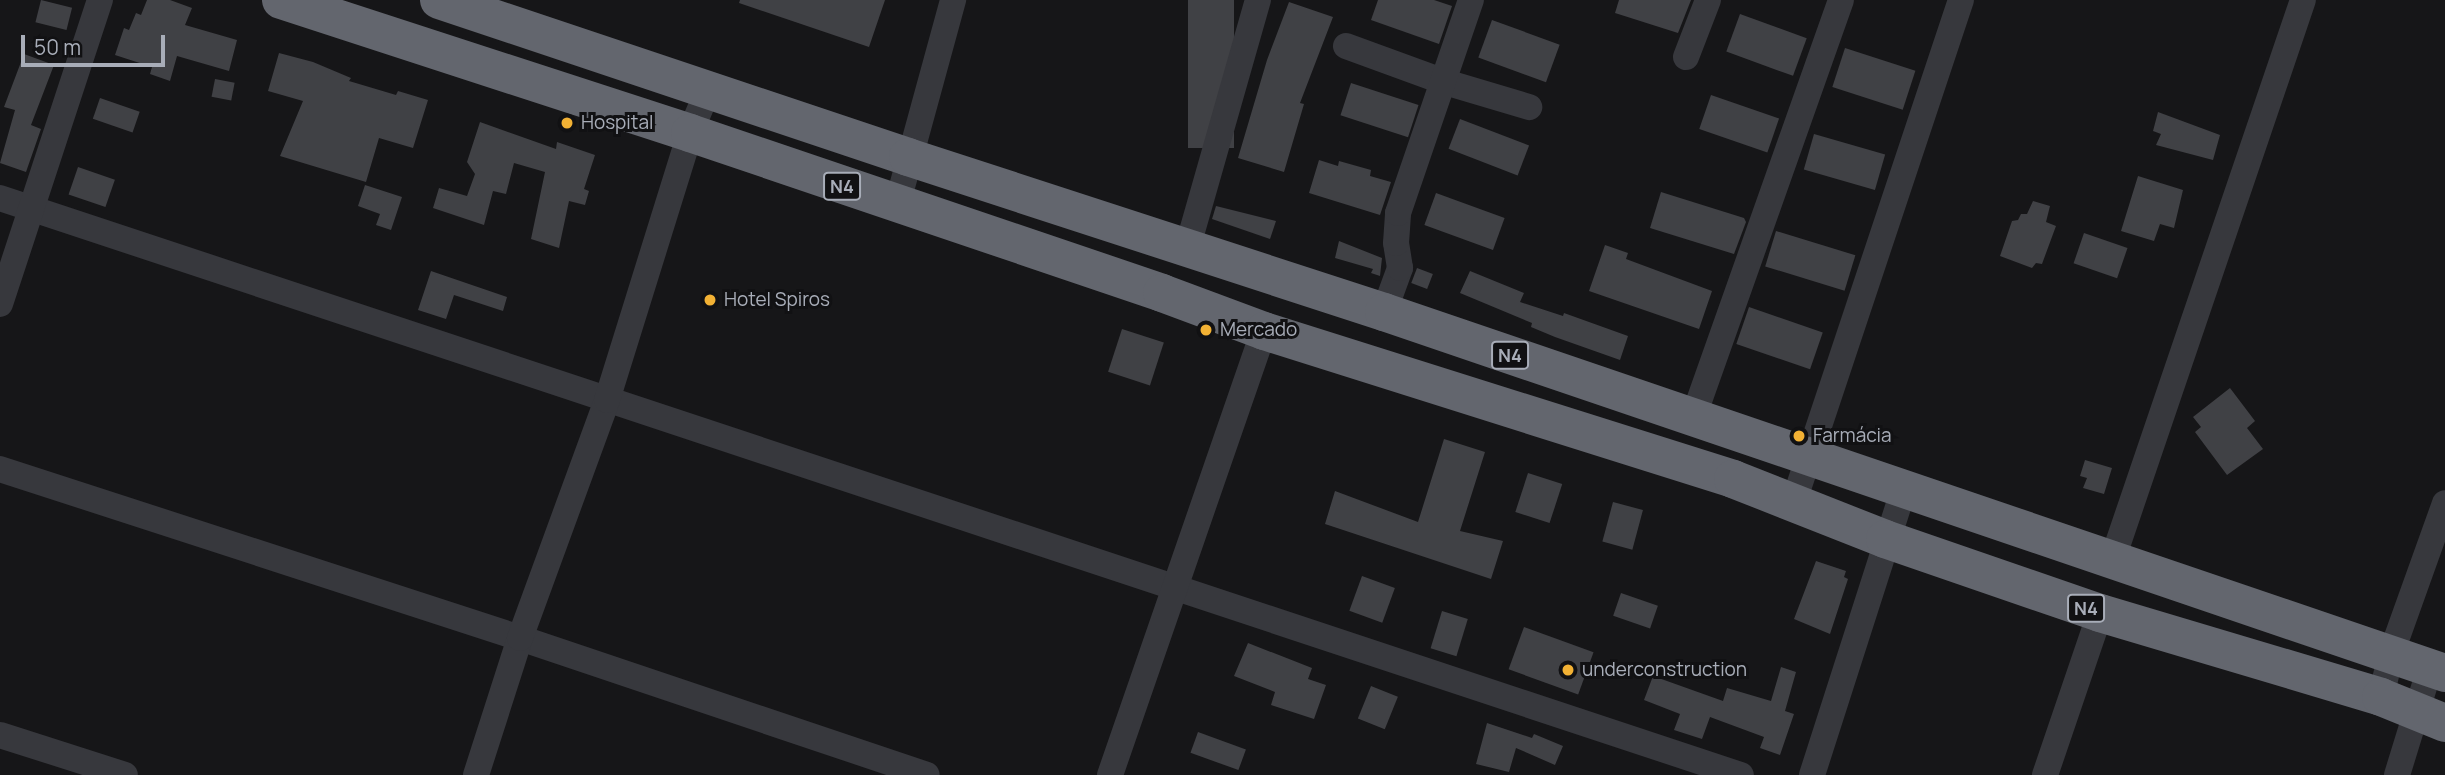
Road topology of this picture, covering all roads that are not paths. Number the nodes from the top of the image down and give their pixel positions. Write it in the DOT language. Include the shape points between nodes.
graph roads {
  1 [pos="100,0"];
  2 [pos="281,0"];
  3 [pos="439,0"];
  4 [pos="953,0"];
  5 [pos="1258,0"];
  6 [pos="1471,0"];
  7 [pos="1708,0"];
  8 [pos="1841,0"];
  9 [pos="1961,0"];
  10 [pos="2303,0"];
  11 [pos="493,8"];
  12 [pos="1346,46"];
  13 [pos="1686,57"];
  14 [pos="1446,82"];
  15 [pos="708,90"];
  16 [pos="1529,107"];
  17 [pos="690,133"];
  18 [pos="908,158"];
  19 [pos="0,198"];
  20 [pos="897,205"];
  21 [pos="30,208"];
  22 [pos="1187,249"];
  23 [pos="0,304"];
  24 [pos="1384,312"];
  25 [pos="1264,331"];
  26 [pos="607,400"];
  27 [pos="1693,418"];
  28 [pos="1810,458"];
  29 [pos="0,469"];
  30 [pos="1904,488"];
  31 [pos="1794,501"];
  32 [pos="2445,503"];
  33 [pos="2440,538"];
  34 [pos="1885,539"];
  35 [pos="2112,558"];
  36 [pos="1174,588"];
  37 [pos="2100,613"];
  38 [pos="520,638"];
  39 [pos="2391,654"];
  40 [pos="2437,670"];
  41 [pos="2381,697"];
  42 [pos="2431,718"];
  43 [pos="0,735"];
  44 [pos="125,775"];
  45 [pos="476,775"];
  46 [pos="927,775"];
  47 [pos="1110,775"];
  48 [pos="1741,775"];
  49 [pos="1812,775"];
  50 [pos="2045,775"];
  51 [pos="2397,775"];
  1 -- 21 [label="street"];
  2 -- 17 [label="highway, N4"];
  3 -- 11 [label="highway, N4"];
  4 -- 18 [label="street"];
  5 -- 22 [label="street"];
  6 -- 14 [label="street"];
  7 -- 13 [label="street"];
  8 -- 27 [label="street"];
  9 -- 28 [label="street"];
  10 -- 35 [label="street"];
  11 -- 15 [label="highway, N4"];
  12 -- 14 [label="street"];
  14 -- 16 [label="street"];
  14 -- 24 [label="street" via="1398,213 1399,268"];
  15 -- 17 [label="street"];
  15 -- 18 [label="highway, N4"];
  17 -- 20 [label="highway, N4"];
  17 -- 26 [label="street"];
  18 -- 20 [label="street"];
  18 -- 22 [label="highway, N4"];
  19 -- 21 [label="street"];
  20 -- 25 [label="highway, N4"];
  21 -- 23 [label="street"];
  21 -- 26 [label="street"];
  22 -- 24 [label="highway, N4"];
  24 -- 27 [label="highway, N4"];
  25 -- 31 [label="highway, N4"];
  25 -- 36 [label="street"];
  26 -- 36 [label="street"];
  26 -- 38 [label="street"];
  27 -- 28 [label="highway, N4"];
  28 -- 30 [label="highway, N4"];
  28 -- 31 [label="street"];
  29 -- 38 [label="street"];
  30 -- 34 [label="street"];
  30 -- 35 [label="highway, N4"];
  31 -- 34 [label="highway, N4"];
  32 -- 33 [label="street"];
  33 -- 39 [label="street"];
  34 -- 37 [label="highway, N4"];
  34 -- 49 [label="street"];
  35 -- 39 [label="highway, N4"];
  36 -- 47 [label="street"];
  36 -- 48 [label="street"];
  37 -- 41 [label="highway, N4"];
  37 -- 50 [label="street"];
  38 -- 45 [label="street"];
  38 -- 46 [label="street"];
  39 -- 40 [label="highway, N4"];
  39 -- 41 [label="street"];
  40 -- 42 [label="street"];
  41 -- 42 [label="highway, N4"];
  42 -- 51 [label="street"];
  43 -- 44 [label="street"];
}
